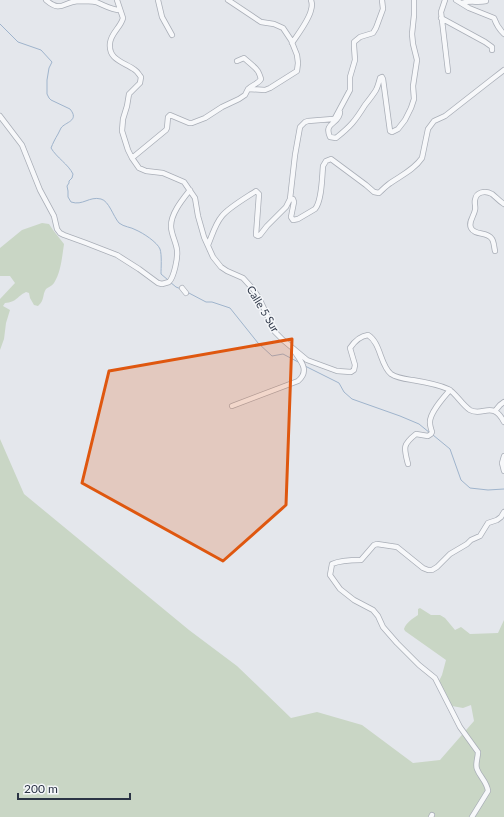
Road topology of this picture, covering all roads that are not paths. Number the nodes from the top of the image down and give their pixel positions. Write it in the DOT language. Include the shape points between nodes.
graph roads {
  1 [pos="46,0"];
  2 [pos="117,0"];
  3 [pos="158,0"];
  4 [pos="228,0"];
  5 [pos="312,0"];
  6 [pos="382,0"];
  7 [pos="414,0"];
  8 [pos="445,0"];
  9 [pos="456,0"];
  10 [pos="486,0"];
  11 [pos="462,3"];
  12 [pos="120,10"];
  13 [pos="441,18"];
  14 [pos="504,34"];
  15 [pos="172,35"];
  16 [pos="292,43"];
  17 [pos="492,50"];
  18 [pos="237,61"];
  19 [pos="504,70"];
  20 [pos="448,71"];
  21 [pos="248,89"];
  22 [pos="339,111"];
  23 [pos="0,116"];
  24 [pos="132,158"];
  25 [pos="190,190"];
  26 [pos="290,199"];
  27 [pos="504,204"];
  28 [pos="208,245"];
  29 [pos="495,251"];
  30 [pos="182,288"];
  31 [pos="186,293"];
  32 [pos="292,348"];
  33 [pos="450,390"];
  34 [pos="504,402"];
  35 [pos="232,406"];
  36 [pos="495,411"];
  37 [pos="504,422"];
  38 [pos="504,456"];
  39 [pos="408,464"];
  40 [pos="503,464"];
  41 [pos="504,471"];
  42 [pos="504,512"];
  43 [pos="472,817"];
  1 -- 12 [label="street" via="60,7 83,1 96,2"];
  2 -- 12 [label="street"];
  3 -- 15 [label="street" via="162,18"];
  4 -- 16 [label="street" via="261,22 283,28"];
  5 -- 16 [label="street" via="312,9"];
  6 -- 22 [label="street" via="383,8 373,33 354,42 355,60 350,77 350,90"];
  7 -- 22 [label="street" via="412,34 417,60 414,99 405,120 398,129 392,132 390,130 382,78 358,118 336,138 330,137 329,126 338,120"];
  8 -- 13 [label="street"];
  9 -- 11 [label="street"];
  10 -- 11 [label="street"];
  11 -- 14 [label="street" via="494,18"];
  12 -- 24 [label="street" via="123,21 113,34 110,42 111,53 113,57 136,70 141,77 140,82 129,94 123,119 122,131"];
  13 -- 17 [label="street" via="485,42"];
  13 -- 20 [label="street"];
  16 -- 21 [label="street" via="297,55 296,72 265,90"];
  18 -- 21 [label="street" via="246,59 257,70 261,79"];
  19 -- 26 [label="street" via="445,116 434,121 428,129 419,162 379,193 374,192 331,159 323,166 319,200 315,209 293,220 291,217 294,202"];
  21 -- 24 [label="street" via="239,99 192,123 168,116 166,130"];
  22 -- 26 [label="street" via="333,119 308,121 300,127"];
  23 -- 25 [label="street" via="22,145 60,233 117,256 158,283 169,282 173,275 177,249 171,224 180,202"];
  24 -- 25 [label="street" via="140,169 169,175 184,182"];
  25 -- 28 [label="street, Calle 5 Sur" via="195,198"];
  26 -- 28 [label="street" via="286,207 258,236 256,233 260,194 256,191 222,216"];
  27 -- 29 [label="street" via="486,192 480,192 470,221 474,232 488,235 493,240"];
  28 -- 32 [label="street, Calle 5 Sur" via="221,267 243,278 253,289 276,332"];
  30 -- 31 [label="street"];
  32 -- 33 [label="street, Calle 5 Sur" via="307,360 351,372 355,365 350,348 354,342 368,335 372,337 393,375"];
  32 -- 35 [label="street" via="304,367 303,375 298,381"];
  33 -- 36 [label="street, Calle 5 Sur" via="473,412"];
  33 -- 39 [label="street" via="430,418 432,433 428,436 416,434 406,446"];
  34 -- 36 [label="street"];
  36 -- 37 [label="street"];
  38 -- 40 [label="street"];
  40 -- 41 [label="street"];
  42 -- 43 [label="street" via="497,520 488,523 480,536 450,554 432,570 424,568 397,546 377,544 361,560 332,564 330,575 340,589 373,610 397,643 435,678 460,727 478,752 477,769 488,786 488,791"];
}
